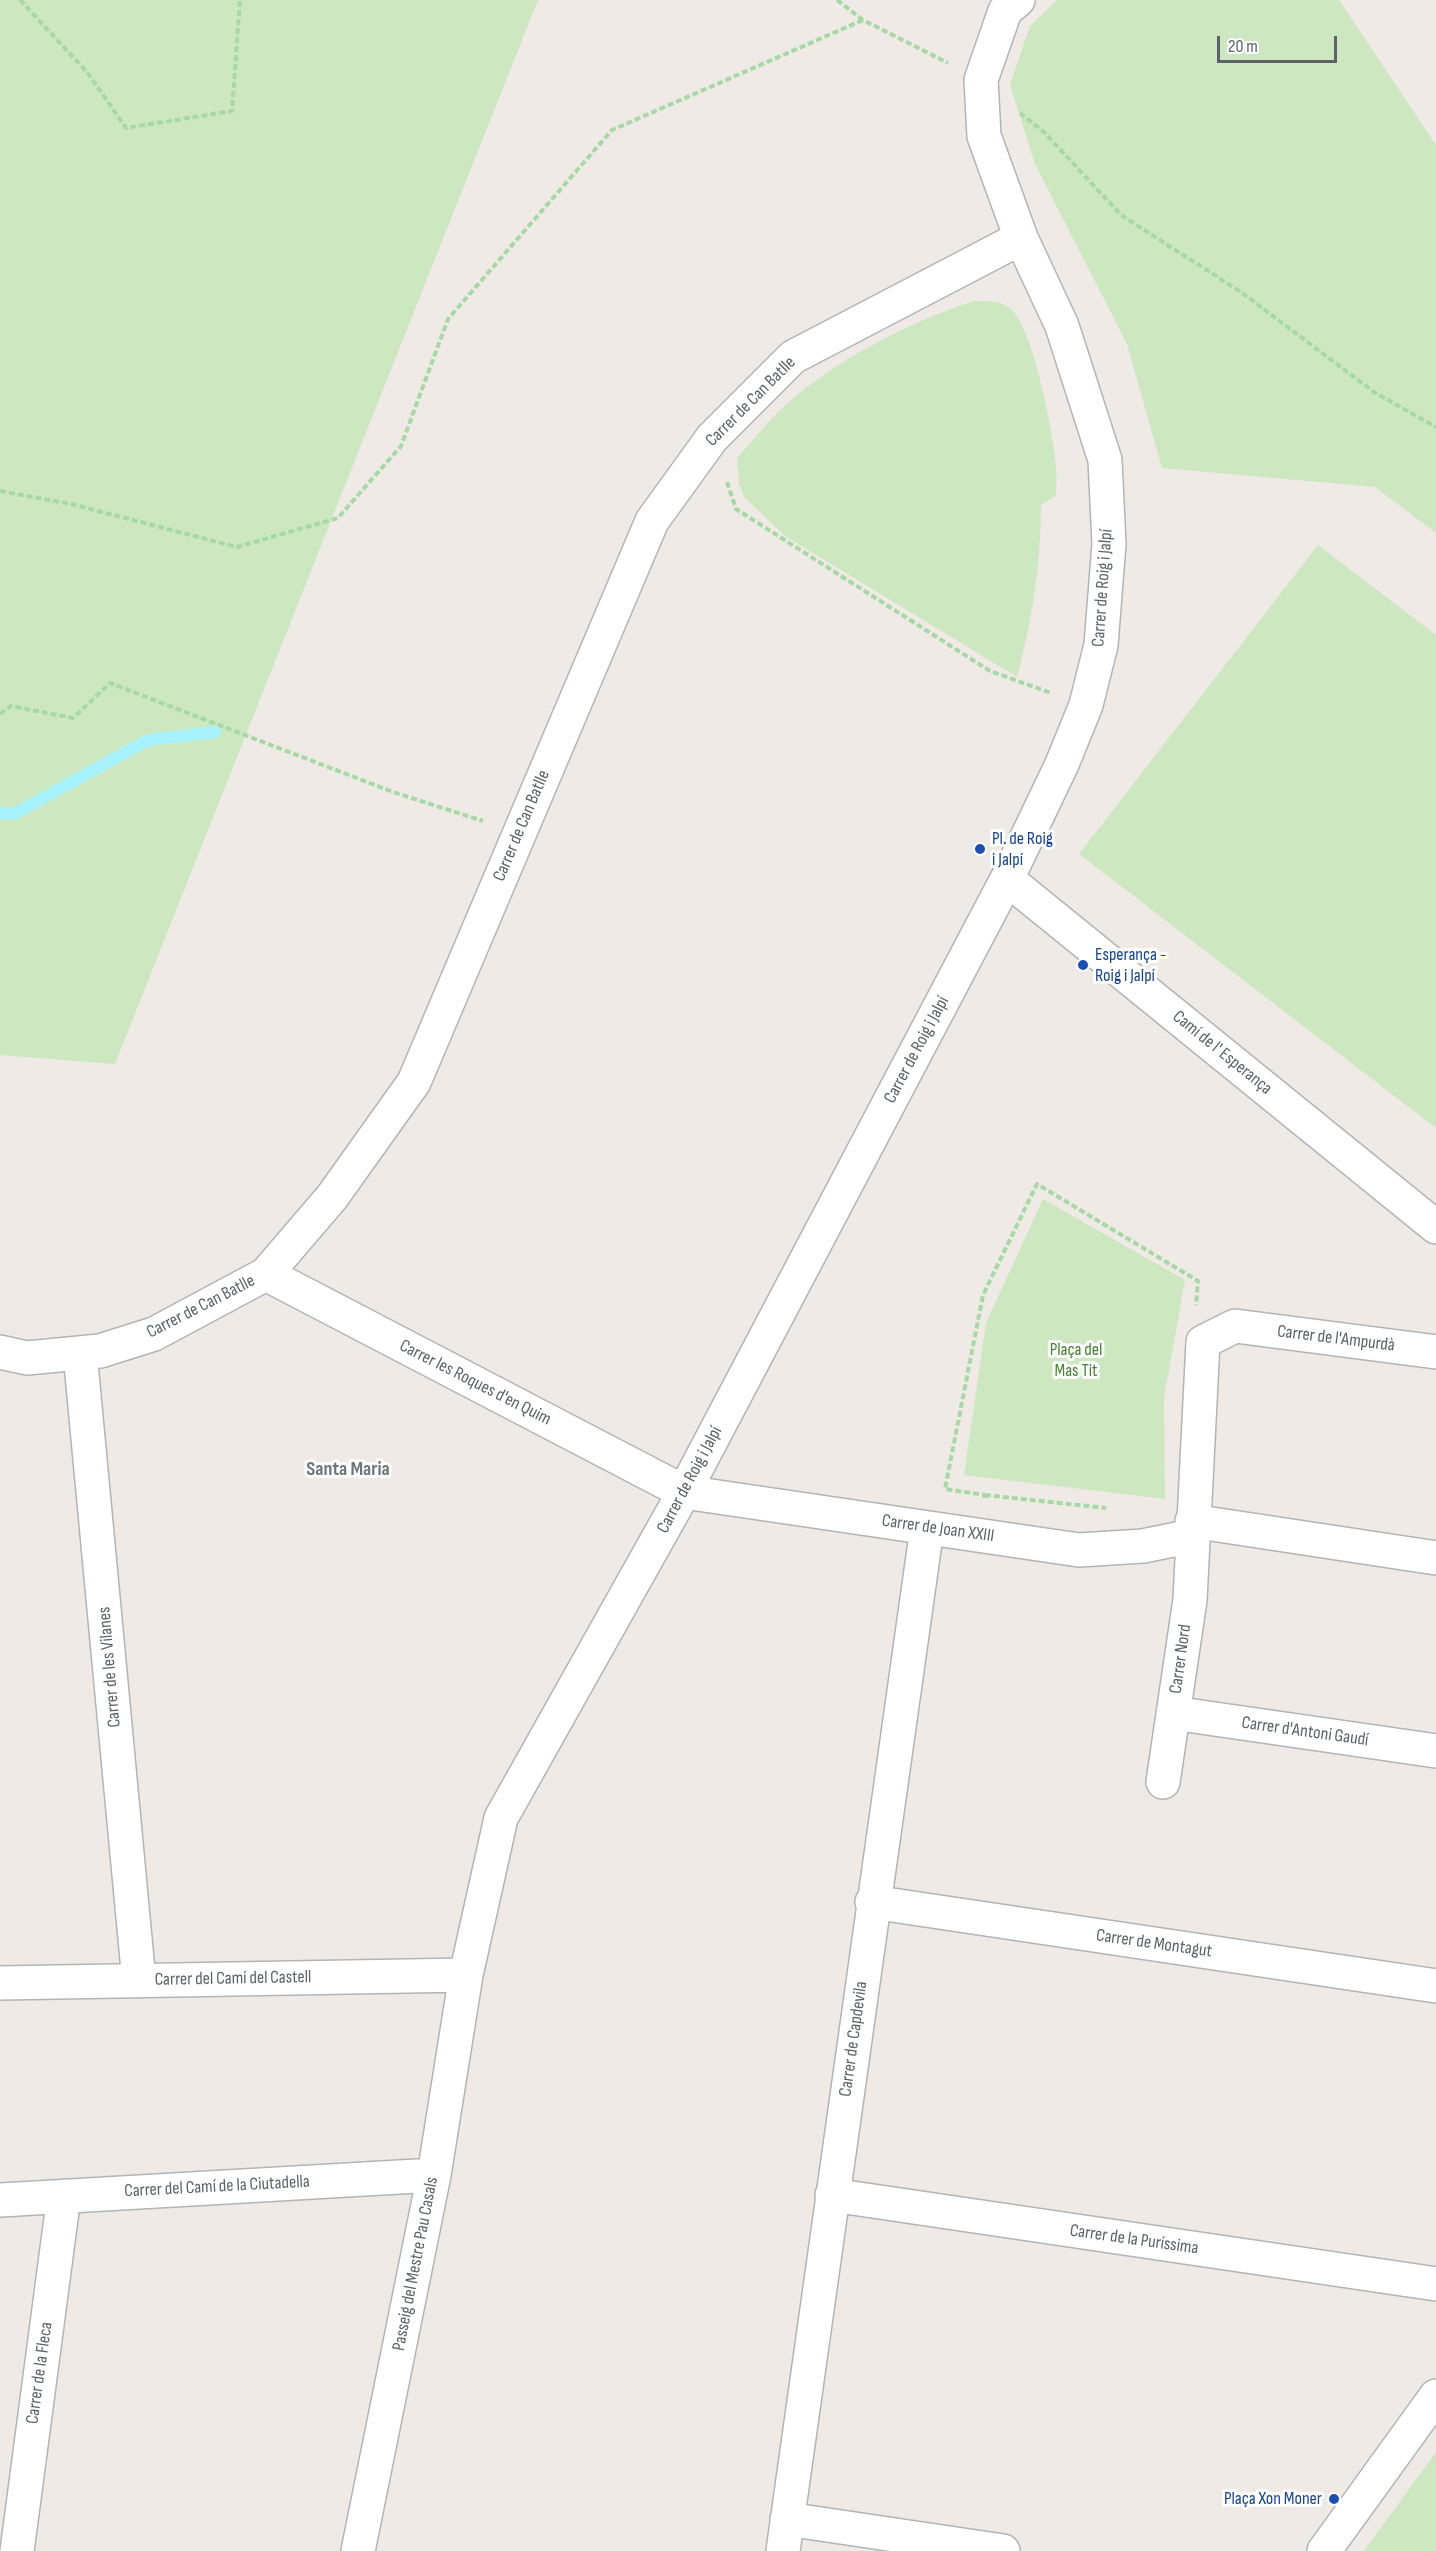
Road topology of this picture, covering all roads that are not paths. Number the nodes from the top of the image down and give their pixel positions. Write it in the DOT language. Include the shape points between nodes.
graph roads {
  1 [pos="1018,0"];
  2 [pos="1021,238"];
  3 [pos="1007,879"];
  4 [pos="1436,1227"];
  5 [pos="266,1274"];
  6 [pos="0,1352"];
  7 [pos="1436,1352"];
  8 [pos="81,1353"];
  9 [pos="684,1492"];
  10 [pos="927,1528"];
  11 [pos="1192,1528"];
  12 [pos="1436,1557"];
  13 [pos="1173,1713"];
  14 [pos="1436,1751"];
  15 [pos="1163,1782"];
  16 [pos="872,1902"];
  17 [pos="466,1975"];
  18 [pos="140,1981"];
  19 [pos="0,1983"];
  20 [pos="1436,1986"];
  21 [pos="434,2175"];
  22 [pos="832,2195"];
  23 [pos="64,2196"];
  24 [pos="0,2199"];
  25 [pos="1436,2284"];
  26 [pos="1436,2396"];
  27 [pos="787,2519"];
  28 [pos="17,2551"];
  29 [pos="358,2551"];
  30 [pos="783,2551"];
  31 [pos="1003,2551"];
  32 [pos="1324,2551"];
  1 -- 2 [label="street, Carrer de Roig i Jalpí" via="1005,11 981,80 984,136"];
  2 -- 3 [label="street, Carrer de Roig i Jalpí" via="1062,326 1105,460 1109,544 1101,645 1086,705"];
  2 -- 5 [label="street, Carrer de Can Batlle" via="793,357 712,438 652,521 414,1082 332,1197"];
  3 -- 4 [label="street, Camí de l' Esperança"];
  3 -- 9 [label="street, Carrer de Roig i Jalpí"];
  5 -- 8 [label="street, Carrer de Can Batlle" via="153,1334"];
  5 -- 9 [label="street, Carrer les Roques d'en Quim"];
  6 -- 8 [label="street, Carrer de Can Batlle" via="27,1358"];
  7 -- 11 [label="street, Carrer de l'Ampurdà" via="1235,1326 1203,1342"];
  8 -- 18 [label="street, Carrer de les Vilanes"];
  9 -- 10 [label="street, Carrer de Joan XXIII"];
  9 -- 17 [label="street, Carrer de Roig i Jalpí" via="501,1818"];
  10 -- 11 [label="street, Carrer de Joan XXIII" via="1079,1550 1143,1546"];
  10 -- 16 [label="street, Carrer de Capdevila"];
  11 -- 12 [label="street, Carrer de Joan XXIII"];
  11 -- 13 [label="street, Carrer Nord" via="1190,1600"];
  13 -- 14 [label="street, Carrer d'Antoni Gaudí"];
  13 -- 15 [label="street, Carrer Nord"];
  16 -- 20 [label="street, Carrer de Montagut"];
  16 -- 22 [label="street, Carrer de Capdevila"];
  17 -- 18 [label="street, Carrer del Camí del Castell"];
  17 -- 21 [label="street, Passeig del Mestre Pau Casals"];
  18 -- 19 [label="street, Carrer del Camí del Castell"];
  21 -- 23 [label="street, Carrer del Camí de la Ciutadella"];
  21 -- 29 [label="street, Passeig del Mestre Pau Casals"];
  22 -- 25 [label="street, Carrer de la Puríssima"];
  22 -- 27 [label="street, Carrer de Capdevila"];
  23 -- 24 [label="street, Carrer del Camí de la Ciutadella"];
  23 -- 28 [label="street, Carrer de la Fleca"];
  26 -- 32 [label="street"];
  27 -- 30 [label="street, Carrer de Capdevila"];
  27 -- 31 [label="street"];
}
